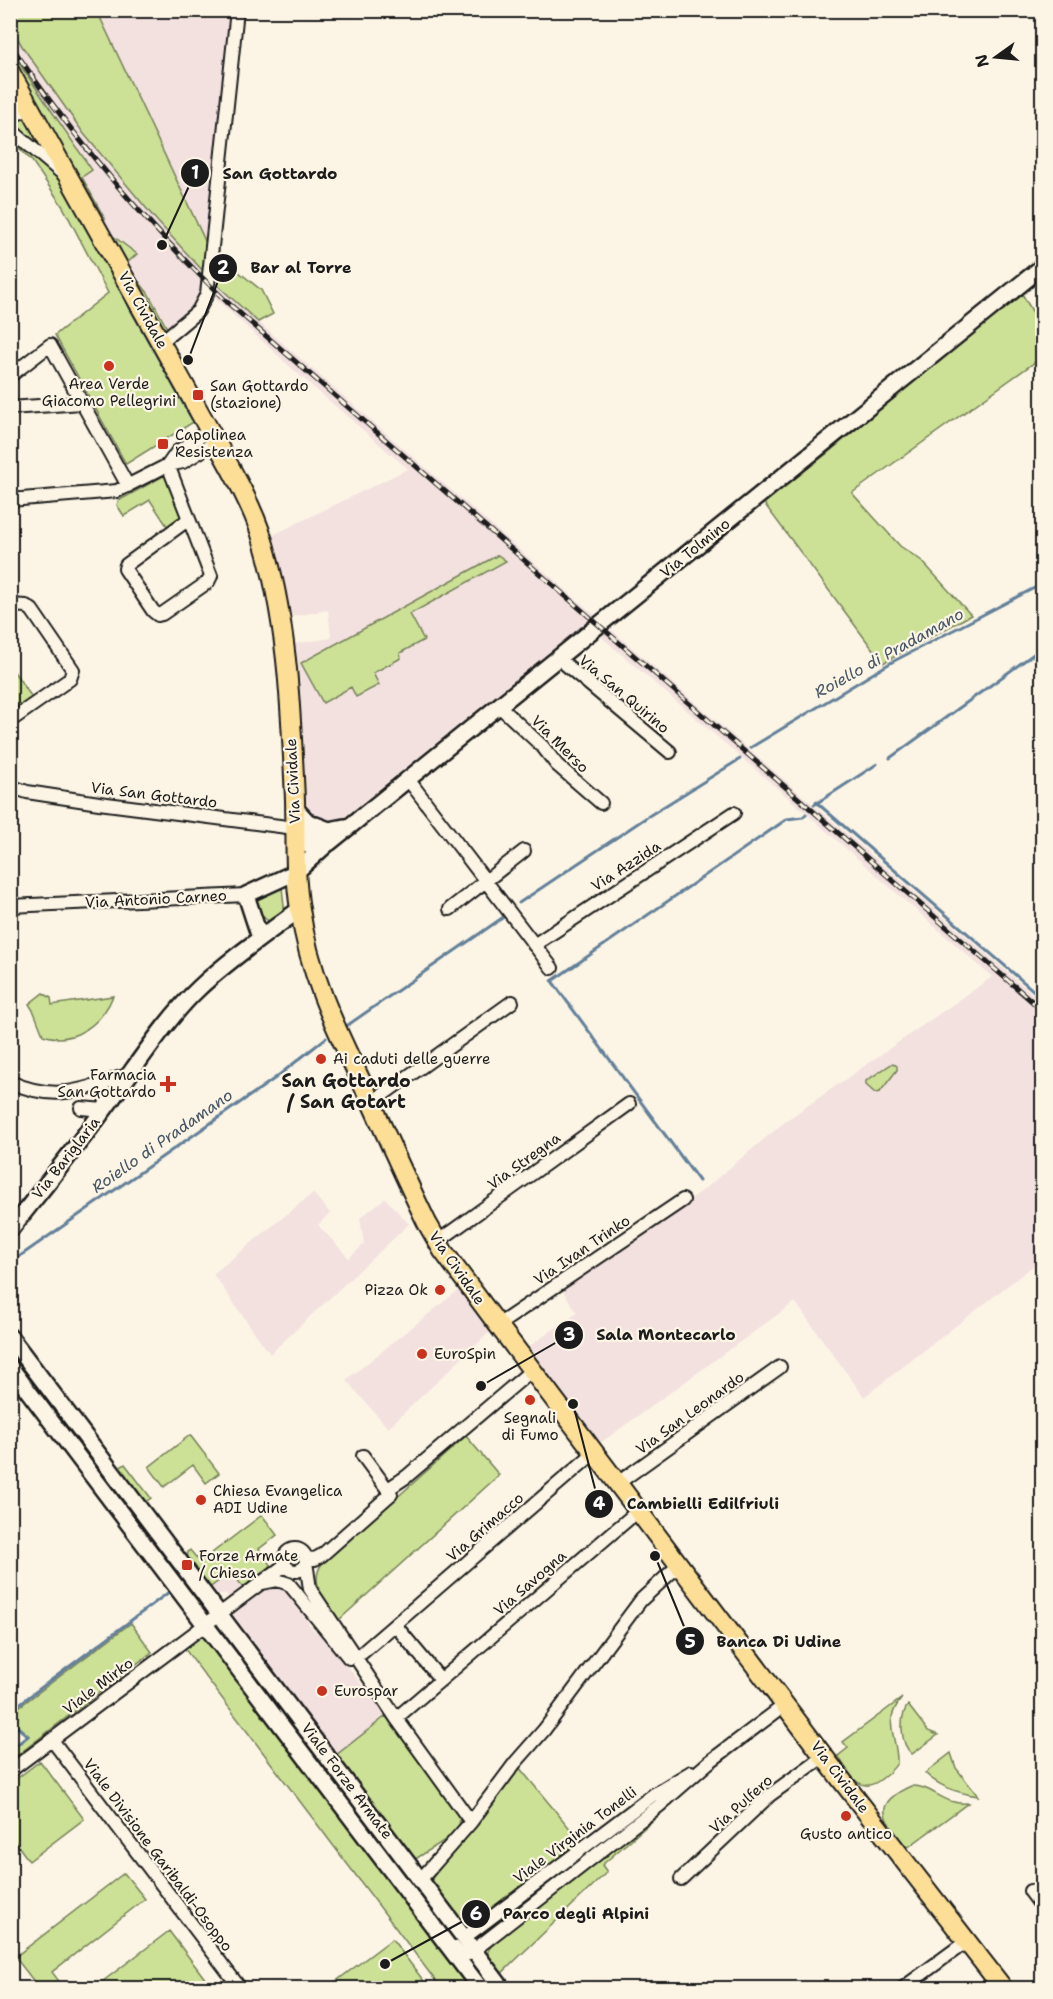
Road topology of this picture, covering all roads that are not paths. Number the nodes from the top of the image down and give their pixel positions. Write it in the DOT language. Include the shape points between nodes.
graph roads {
  1 [pos="237,10"];
  2 [pos="10,72"];
  3 [pos="30,108"];
  4 [pos="10,117"];
  5 [pos="10,129"];
  6 [pos="73,182"];
  7 [pos="1042,267"];
  8 [pos="161,342"];
  9 [pos="10,375"];
  10 [pos="82,403"];
  11 [pos="10,408"];
  12 [pos="213,436"];
  13 [pos="168,465"];
  14 [pos="128,486"];
  15 [pos="10,500"];
  16 [pos="189,519"];
  17 [pos="10,605"];
  18 [pos="558,658"];
  19 [pos="498,705"];
  20 [pos="10,721"];
  21 [pos="670,752"];
  22 [pos="407,778"];
  23 [pos="10,786"];
  24 [pos="601,803"];
  25 [pos="295,808"];
  26 [pos="734,813"];
  27 [pos="296,834"];
  28 [pos="330,837"];
  29 [pos="524,851"];
  30 [pos="296,872"];
  31 [pos="486,881"];
  32 [pos="246,895"];
  33 [pos="10,906"];
  34 [pos="300,909"];
  35 [pos="450,909"];
  36 [pos="265,935"];
  37 [pos="534,945"];
  38 [pos="308,950"];
  39 [pos="552,968"];
  40 [pos="512,1002"];
  41 [pos="130,1074"];
  42 [pos="10,1082"];
  43 [pos="92,1086"];
  44 [pos="67,1093"];
  45 [pos="371,1103"];
  46 [pos="628,1104"];
  47 [pos="81,1108"];
  48 [pos="104,1110"];
  49 [pos="87,1131"];
  50 [pos="683,1200"];
  51 [pos="10,1230"];
  52 [pos="437,1242"];
  53 [pos="498,1325"];
  54 [pos="10,1337"];
  55 [pos="10,1367"];
  56 [pos="780,1367"];
  57 [pos="532,1370"];
  58 [pos="595,1452"];
  59 [pos="363,1456"];
  60 [pos="618,1483"];
  61 [pos="388,1489"];
  62 [pos="639,1510"];
  63 [pos="305,1560"];
  64 [pos="680,1564"];
  65 [pos="257,1585"];
  66 [pos="219,1613"];
  67 [pos="205,1624"];
  68 [pos="394,1625"];
  69 [pos="362,1653"];
  70 [pos="441,1680"];
  71 [pos="786,1704"];
  72 [pos="399,1716"];
  73 [pos="52,1740"];
  74 [pos="824,1756"];
  75 [pos="10,1771"];
  76 [pos="471,1822"];
  77 [pos="421,1879"];
  78 [pos="681,1880"];
  79 [pos="1030,1891"];
  80 [pos="1042,1907"];
  81 [pos="431,1922"];
  82 [pos="967,1941"];
  83 [pos="469,1944"];
  84 [pos="240,1989"];
  85 [pos="480,1989"];
  86 [pos="502,1989"];
  87 [pos="903,1989"];
  88 [pos="1003,1989"];
  1 -- 8 [label="street" via="207,294 198,311"];
  2 -- 3 [label="main road, Via Cividale"];
  3 -- 4 [label="street"];
  3 -- 6 [label="main road, Via Cividale"];
  5 -- 6 [label="street, Via Cividale"];
  6 -- 8 [label="main road, Via Cividale"];
  7 -- 18 [label="street, Via Tolmino"];
  8 -- 12 [label="main road, Via Cividale"];
  9 -- 10 [label="street" via="50,345"];
  10 -- 11 [label="street"];
  10 -- 14 [label="street"];
  12 -- 13 [label="street" via="177,452"];
  12 -- 25 [label="main road, Via Cividale" via="252,512 276,594 285,653"];
  13 -- 14 [label="street"];
  13 -- 16 [label="street"];
  14 -- 15 [label="street" via="110,492"];
  16 -- 16 [label="street" via="124,569 158,615 211,578"];
  17 -- 20 [label="street" via="32,610 73,670 70,679"];
  18 -- 19 [label="street, Via Tolmino"];
  18 -- 21 [label="street, Via San Quirino"];
  19 -- 22 [label="street, Via Tolmino"];
  19 -- 24 [label="street, Via Merso"];
  22 -- 28 [label="street, Via Tolmino"];
  22 -- 31 [label="street"];
  23 -- 27 [label="street, Via San Gottardo" via="68,799"];
  25 -- 27 [label="main road, Via Cividale"];
  25 -- 28 [label="street"];
  26 -- 37 [label="street, Via Azzida"];
  27 -- 28 [label="street, Via Tolmino"];
  27 -- 30 [label="main road, Via Cividale"];
  28 -- 30 [label="street, Via Tolmino"];
  29 -- 31 [label="street"];
  30 -- 32 [label="street, Via Antonio Carneo"];
  30 -- 34 [label="main road, Via Cividale"];
  31 -- 35 [label="street"];
  31 -- 37 [label="street"];
  32 -- 33 [label="street, Via Antonio Carneo"];
  32 -- 36 [label="street"];
  34 -- 36 [label="street, Via Bariglaria"];
  34 -- 38 [label="main road, Via Cividale"];
  36 -- 38 [label="street" via="280,929 290,931"];
  36 -- 41 [label="street, Via Bariglaria" via="193,994"];
  37 -- 39 [label="street"];
  38 -- 45 [label="main road, Via Cividale" via="324,1003"];
  40 -- 45 [label="street"];
  41 -- 43 [label="street"];
  41 -- 48 [label="street, Via Bariglaria"];
  42 -- 44 [label="street" via="41,1092"];
  43 -- 44 [label="street"];
  43 -- 48 [label="street" via="104,1090"];
  44 -- 47 [label="street"];
  45 -- 52 [label="main road, Via Cividale"];
  46 -- 52 [label="street, Via Stregna"];
  47 -- 48 [label="street"];
  47 -- 49 [label="street"];
  48 -- 49 [label="street, Via Bariglaria"];
  49 -- 51 [label="street, Via Bariglaria"];
  50 -- 53 [label="street, Via Ivan Trinko"];
  52 -- 53 [label="main road, Via Cividale"];
  53 -- 57 [label="main road, Via Cividale"];
  54 -- 66 [label="street, Viale Forze Armate"];
  55 -- 67 [label="street, Viale Forze Armate"];
  56 -- 60 [label="street, Via San Leonardo"];
  57 -- 58 [label="main road, Via Cividale"];
  57 -- 61 [label="street"];
  58 -- 60 [label="main road, Via Cividale"];
  58 -- 68 [label="street, Via Grimacco"];
  59 -- 61 [label="street"];
  60 -- 62 [label="main road, Via Cividale"];
  61 -- 63 [label="street" via="391,1494 322,1555"];
  62 -- 64 [label="main road, Via Cividale"];
  62 -- 70 [label="street, Via Savogna"];
  63 -- 65 [label="street" via="299,1550 292,1550 285,1556 285,1565"];
  63 -- 72 [label="street" via="310,1589"];
  64 -- 71 [label="main road, Via Cividale"];
  64 -- 76 [label="street" via="641,1600"];
  65 -- 66 [label="street"];
  65 -- 72 [label="street" via="277,1580 289,1584"];
  66 -- 67 [label="street"];
  66 -- 77 [label="street, Viale Forze Armate"];
  67 -- 73 [label="street, Viale Mirko"];
  67 -- 81 [label="street, Viale Forze Armate"];
  68 -- 69 [label="street, Via Grimacco"];
  68 -- 70 [label="street"];
  70 -- 72 [label="street, Via Savogna"];
  71 -- 74 [label="main road, Via Cividale"];
  71 -- 83 [label="street, Viale Virginia Tonelli" via="660,1805"];
  72 -- 76 [label="street"];
  73 -- 75 [label="street, Viale Mirko"];
  73 -- 84 [label="street, Viale Divisione Garibaldi-Osoppo"];
  74 -- 78 [label="street, Via Pulfero" via="770,1795"];
  74 -- 82 [label="main road, Via Cividale"];
  76 -- 77 [label="street"];
  77 -- 83 [label="street, Viale Forze Armate"];
  79 -- 80 [label="street"];
  81 -- 83 [label="street, Viale Forze Armate" via="460,1954 467,1955"];
  81 -- 85 [label="street, Viale Forze Armate"];
  82 -- 87 [label="street"];
  82 -- 88 [label="main road, Via Cividale"];
  83 -- 86 [label="street, Viale Forze Armate"];
}
